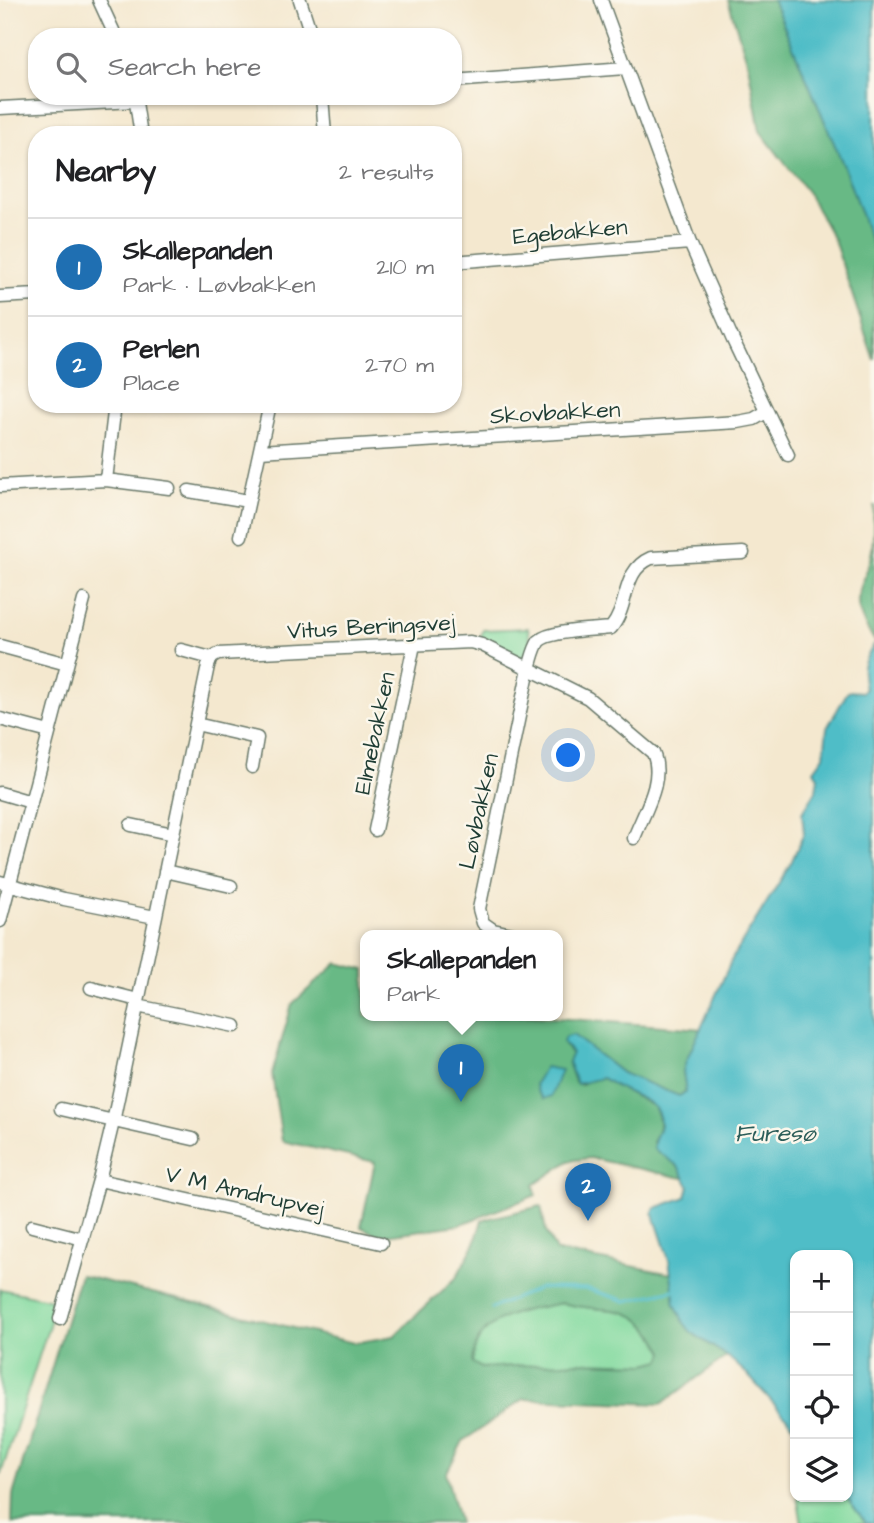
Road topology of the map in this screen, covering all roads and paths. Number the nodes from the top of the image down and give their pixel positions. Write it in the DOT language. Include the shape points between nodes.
graph roads {
  1 [pos="99,0"];
  2 [pos="300,0"];
  3 [pos="601,0"];
  4 [pos="112,28"];
  5 [pos="309,28"];
  6 [pos="625,68"];
  7 [pos="462,80"];
  8 [pos="40,105"];
  9 [pos="136,105"];
  10 [pos="323,105"];
  11 [pos="0,108"];
  12 [pos="140,126"];
  13 [pos="325,126"];
  14 [pos="690,243"];
  15 [pos="462,261"];
  16 [pos="28,295"];
  17 [pos="0,297"];
  18 [pos="766,412"];
  19 [pos="114,413"];
  20 [pos="268,413"];
  21 [pos="260,451"];
  22 [pos="788,455"];
  23 [pos="106,480"];
  24 [pos="0,486"];
  25 [pos="169,488"];
  26 [pos="189,491"];
  27 [pos="248,502"];
  28 [pos="241,536"];
  29 [pos="743,553"];
  30 [pos="84,600"];
  31 [pos="414,645"];
  32 [pos="0,646"];
  33 [pos="181,650"];
  34 [pos="211,658"];
  35 [pos="67,664"];
  36 [pos="529,668"];
  37 [pos="0,719"];
  38 [pos="196,724"];
  39 [pos="50,732"];
  40 [pos="252,767"];
  41 [pos="0,793"];
  42 [pos="31,802"];
  43 [pos="131,825"];
  44 [pos="375,830"];
  45 [pos="173,834"];
  46 [pos="634,838"];
  47 [pos="165,871"];
  48 [pos="5,883"];
  49 [pos="231,886"];
  50 [pos="2,902"];
  51 [pos="155,917"];
  52 [pos="0,921"];
  53 [pos="493,930"];
  54 [pos="91,988"];
  55 [pos="138,1003"];
  56 [pos="235,1026"];
  57 [pos="61,1109"];
  58 [pos="113,1122"];
  59 [pos="193,1139"];
  60 [pos="99,1180"];
  61 [pos="32,1226"];
  62 [pos="83,1239"];
  63 [pos="381,1243"];
  64 [pos="60,1319"];
  1 -- 4 [label="street"];
  2 -- 5 [label="street"];
  3 -- 6 [label="street"];
  6 -- 7 [label="street"];
  6 -- 14 [label="street"];
  8 -- 11 [label="street"];
  9 -- 12 [label="street"];
  10 -- 13 [label="street"];
  14 -- 15 [label="street, Egebakken"];
  14 -- 18 [label="street"];
  16 -- 17 [label="street"];
  18 -- 21 [label="street, Skovbakken" via="738,422"];
  18 -- 22 [label="street"];
  19 -- 23 [label="street"];
  20 -- 21 [label="street"];
  21 -- 27 [label="street"];
  23 -- 24 [label="street"];
  23 -- 25 [label="street"];
  26 -- 27 [label="street"];
  27 -- 28 [label="street"];
  29 -- 36 [label="street, Løvbakken" via="651,558 640,563 632,573 619,619 611,628 550,635 540,640"];
  30 -- 35 [label="street"];
  31 -- 34 [label="street, Vitus Beringsvej" via="218,654"];
  31 -- 36 [label="street, Vitus Beringsvej" via="470,642"];
  31 -- 44 [label="street, Elmebakken"];
  32 -- 35 [label="street"];
  33 -- 34 [label="street"];
  34 -- 38 [label="street"];
  35 -- 39 [label="street"];
  36 -- 46 [label="street, Vitus Beringsvej" via="587,698 653,753 658,776"];
  36 -- 53 [label="street, Løvbakken" via="479,909 483,923"];
  37 -- 39 [label="street"];
  38 -- 40 [label="street" via="257,738"];
  38 -- 45 [label="street"];
  39 -- 42 [label="street"];
  41 -- 42 [label="street"];
  42 -- 48 [label="street"];
  43 -- 45 [label="street"];
  45 -- 47 [label="street"];
  47 -- 49 [label="street"];
  47 -- 51 [label="street"];
  48 -- 50 [label="street"];
  48 -- 51 [label="street"];
  50 -- 52 [label="street"];
  51 -- 55 [label="street"];
  54 -- 55 [label="street"];
  55 -- 56 [label="street"];
  55 -- 58 [label="street"];
  57 -- 58 [label="street"];
  58 -- 59 [label="street"];
  58 -- 60 [label="street"];
  60 -- 62 [label="street"];
  60 -- 63 [label="street, V M Amdrupvej"];
  61 -- 62 [label="street"];
  62 -- 64 [label="street"];
}
